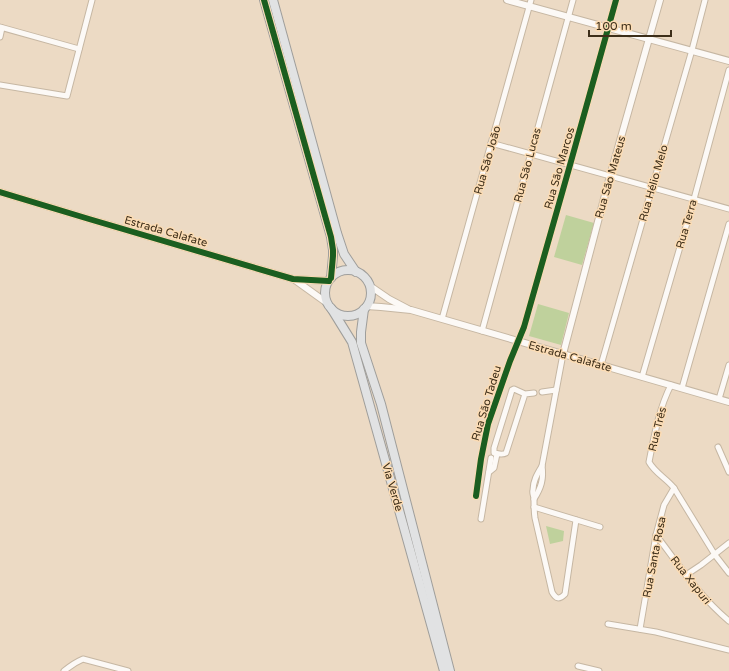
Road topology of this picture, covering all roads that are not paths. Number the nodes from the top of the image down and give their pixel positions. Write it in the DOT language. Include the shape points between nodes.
graph roads {
  1 [pos="92,0"];
  2 [pos="264,0"];
  3 [pos="273,0"];
  4 [pos="507,0"];
  5 [pos="573,0"];
  6 [pos="616,0"];
  7 [pos="660,0"];
  8 [pos="705,0"];
  9 [pos="530,3"];
  10 [pos="568,17"];
  11 [pos="1,28"];
  12 [pos="608,28"];
  13 [pos="0,37"];
  14 [pos="650,40"];
  15 [pos="79,49"];
  16 [pos="692,50"];
  17 [pos="729,61"];
  18 [pos="729,70"];
  19 [pos="0,85"];
  20 [pos="491,143"];
  21 [pos="530,154"];
  22 [pos="570,165"];
  23 [pos="610,176"];
  24 [pos="652,188"];
  25 [pos="0,192"];
  26 [pos="694,199"];
  27 [pos="729,209"];
  28 [pos="729,224"];
  29 [pos="334,235"];
  30 [pos="356,272"];
  31 [pos="293,279"];
  32 [pos="330,279"];
  33 [pos="370,286"];
  34 [pos="329,306"];
  35 [pos="365,308"];
  36 [pos="412,310"];
  37 [pos="442,319"];
  38 [pos="482,331"];
  39 [pos="518,341"];
  40 [pos="562,354"];
  41 [pos="601,365"];
  42 [pos="729,365"];
  43 [pos="642,377"];
  44 [pos="671,385"];
  45 [pos="682,388"];
  46 [pos="556,390"];
  47 [pos="542,392"];
  48 [pos="534,393"];
  49 [pos="525,394"];
  50 [pos="719,399"];
  51 [pos="729,402"];
  52 [pos="718,447"];
  53 [pos="497,454"];
  54 [pos="491,458"];
  55 [pos="542,466"];
  56 [pos="489,472"];
  57 [pos="729,472"];
  58 [pos="674,488"];
  59 [pos="476,496"];
  60 [pos="534,499"];
  61 [pos="534,507"];
  62 [pos="481,519"];
  63 [pos="576,520"];
  64 [pos="600,527"];
  65 [pos="656,535"];
  66 [pos="729,543"];
  67 [pos="715,555"];
  68 [pos="729,573"];
  69 [pos="686,575"];
  70 [pos="729,621"];
  71 [pos="608,624"];
  72 [pos="640,629"];
  73 [pos="729,650"];
  74 [pos="578,666"];
  75 [pos="64,671"];
  76 [pos="128,671"];
  77 [pos="444,671"];
  78 [pos="450,671"];
  79 [pos="599,671"];
  1 -- 15 [label="street"];
  2 -- 29 [label="main road"];
  3 -- 29 [label="main road"];
  4 -- 9 [label="street"];
  5 -- 10 [label="street, Rua São Lucas"];
  6 -- 12 [label="street, Rua São Marcos"];
  7 -- 14 [label="street, Rua São Mateus"];
  8 -- 16 [label="street, Rua Hélio Melo"];
  9 -- 10 [label="street"];
  9 -- 20 [label="street, Rua São João"];
  10 -- 12 [label="street"];
  10 -- 21 [label="street, Rua São Lucas"];
  11 -- 13 [label="street"];
  11 -- 15 [label="street"];
  12 -- 14 [label="street"];
  12 -- 22 [label="street, Rua São Marcos"];
  14 -- 16 [label="street"];
  14 -- 23 [label="street, Rua São Mateus"];
  15 -- 19 [label="street" via="67,96"];
  16 -- 17 [label="street"];
  16 -- 24 [label="street, Rua Hélio Melo"];
  18 -- 26 [label="street, Rua Terra"];
  20 -- 21 [label="street"];
  20 -- 37 [label="street, Rua São João"];
  21 -- 22 [label="street"];
  21 -- 38 [label="street, Rua São Lucas"];
  22 -- 23 [label="street"];
  22 -- 39 [label="street, Rua São Marcos"];
  23 -- 24 [label="street"];
  23 -- 40 [label="street, Rua São Mateus"];
  24 -- 26 [label="street"];
  24 -- 41 [label="street, Rua Hélio Melo"];
  25 -- 31 [label="street, Estrada Calafate"];
  26 -- 27 [label="street"];
  26 -- 43 [label="street, Rua Terra"];
  28 -- 45 [label="street"];
  29 -- 30 [label="main road"];
  29 -- 32 [label="main road"];
  30 -- 32 [label="main road" via="342,271"];
  30 -- 33 [label="main road" via="367,280"];
  31 -- 32 [label="street, Estrada Calafate"];
  31 -- 34 [label="street, Estrada Calafate"];
  32 -- 34 [label="main road" via="325,292"];
  33 -- 35 [label="main road" via="370,300"];
  33 -- 36 [label="street, Estrada Calafate"];
  34 -- 35 [label="main road" via="344,315 352,315"];
  34 -- 77 [label="main road, Via Verde" via="352,342"];
  35 -- 36 [label="street, Estrada Calafate" via="381,306"];
  35 -- 78 [label="main road, Via Verde" via="361,343 381,404"];
  36 -- 37 [label="street, Estrada Calafate"];
  37 -- 38 [label="street, Estrada Calafate"];
  38 -- 39 [label="street, Estrada Calafate"];
  39 -- 40 [label="street, Estrada Calafate"];
  39 -- 59 [label="street, Rua São Tadeu" via="488,424 480,459"];
  40 -- 41 [label="street, Estrada Calafate"];
  40 -- 46 [label="street"];
  41 -- 43 [label="street, Estrada Calafate"];
  42 -- 50 [label="street"];
  43 -- 44 [label="street, Estrada Calafate"];
  44 -- 45 [label="street, Estrada Calafate"];
  44 -- 58 [label="street, Rua Três" via="662,406 649,462"];
  45 -- 50 [label="street, Estrada Calafate"];
  46 -- 47 [label="street"];
  46 -- 55 [label="street"];
  48 -- 49 [label="street"];
  49 -- 53 [label="street" via="506,453"];
  49 -- 53 [label="street" via="514,389 510,393 494,448 494,453"];
  50 -- 51 [label="street, Estrada Calafate"];
  52 -- 57 [label="street"];
  53 -- 56 [label="street" via="494,468"];
  54 -- 56 [label="street"];
  55 -- 60 [label="street" via="542,482"];
  55 -- 60 [label="street" via="534,480"];
  56 -- 62 [label="street"];
  58 -- 65 [label="street, Rua Santa Rosa" via="664,505"];
  58 -- 67 [label="street"];
  60 -- 61 [label="street"];
  61 -- 63 [label="street"];
  61 -- 63 [label="street" via="552,592 558,598 565,594"];
  63 -- 64 [label="street"];
  65 -- 69 [label="street, Rua Xapuri"];
  65 -- 72 [label="street, Rua Santa Rosa"];
  66 -- 67 [label="street"];
  67 -- 68 [label="street"];
  67 -- 69 [label="street"];
  69 -- 70 [label="street, Rua Xapuri" via="701,595"];
  71 -- 72 [label="street"];
  72 -- 73 [label="street"];
  74 -- 79 [label="street"];
  75 -- 76 [label="street" via="83,659"];
}
